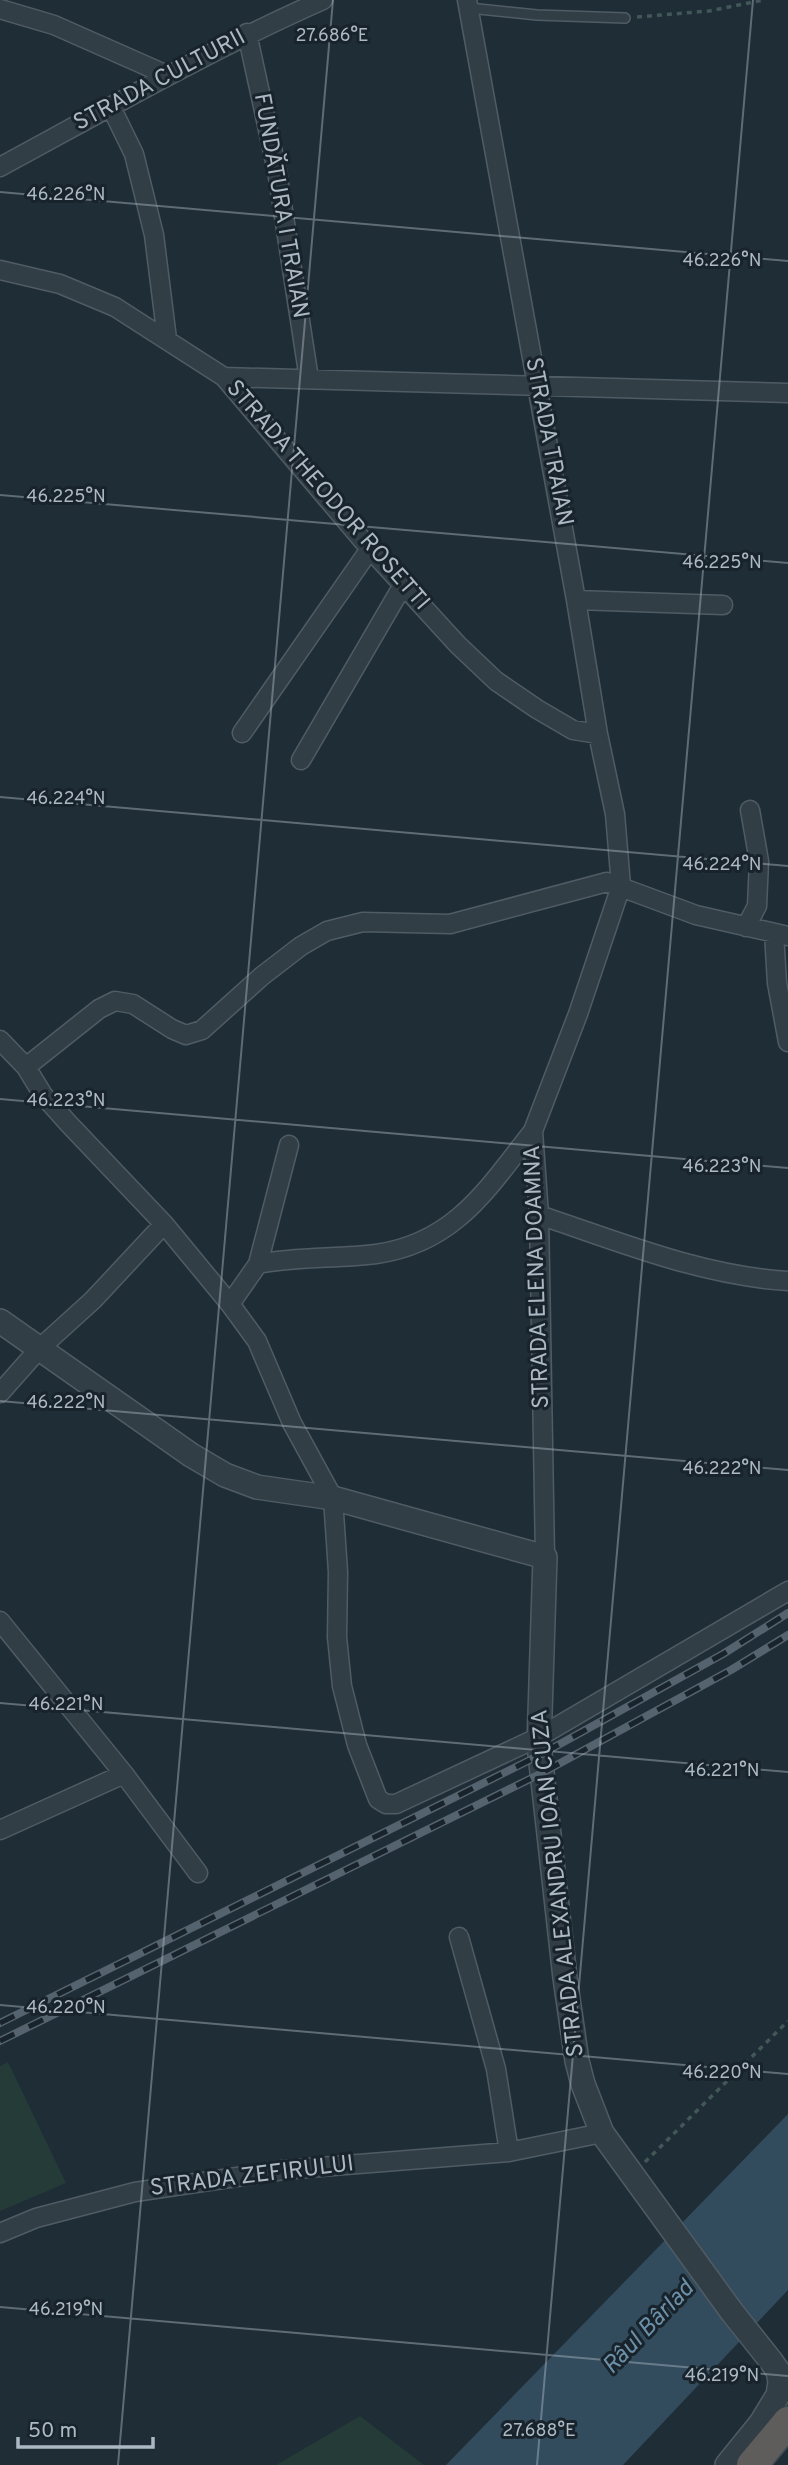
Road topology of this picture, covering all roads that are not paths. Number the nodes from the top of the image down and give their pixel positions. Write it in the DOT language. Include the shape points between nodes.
graph roads {
  1 [pos="323,0"];
  2 [pos="468,4"];
  3 [pos="0,9"];
  4 [pos="625,18"];
  5 [pos="247,33"];
  6 [pos="167,75"];
  7 [pos="111,107"];
  8 [pos="0,167"];
  9 [pos="0,270"];
  10 [pos="167,339"];
  11 [pos="224,377"];
  12 [pos="309,379"];
  13 [pos="537,387"];
  14 [pos="788,393"];
  15 [pos="370,549"];
  16 [pos="403,585"];
  17 [pos="576,600"];
  18 [pos="723,605"];
  19 [pos="242,733"];
  20 [pos="598,734"];
  21 [pos="301,760"];
  22 [pos="750,810"];
  23 [pos="621,886"];
  24 [pos="746,927"];
  25 [pos="781,935"];
  26 [pos="0,1040"];
  27 [pos="788,1042"];
  28 [pos="26,1066"];
  29 [pos="533,1131"];
  30 [pos="289,1145"];
  31 [pos="539,1215"];
  32 [pos="164,1224"];
  33 [pos="258,1264"];
  34 [pos="788,1281"];
  35 [pos="230,1304"];
  36 [pos="0,1321"];
  37 [pos="38,1349"];
  38 [pos="0,1393"];
  39 [pos="333,1497"];
  40 [pos="545,1557"];
  41 [pos="788,1591"];
  42 [pos="0,1621"];
  43 [pos="539,1737"];
  44 [pos="124,1774"];
  45 [pos="0,1830"];
  46 [pos="198,1873"];
  47 [pos="459,1937"];
  48 [pos="602,2133"];
  49 [pos="509,2152"];
  50 [pos="0,2232"];
  51 [pos="788,2422"];
  52 [pos="727,2465"];
  53 [pos="752,2465"];
  1 -- 5 [label="street, STRADA CULTURII"];
  2 -- 4 [label="lane" via="537,15"];
  2 -- 13 [label="street, STRADA TRAIAN"];
  3 -- 6 [label="street" via="54,25"];
  5 -- 6 [label="street, STRADA CULTURII"];
  5 -- 12 [label="street, FUNDĂTURA I TRAIAN" via="277,171"];
  6 -- 7 [label="street, STRADA CULTURII"];
  7 -- 8 [label="street, STRADA CULTURII"];
  7 -- 10 [label="street" via="134,154 154,235"];
  9 -- 10 [label="street, STRADA THEODOR ROSETTI" via="71,288 115,307"];
  10 -- 11 [label="street, STRADA THEODOR ROSETTI"];
  11 -- 12 [label="street"];
  11 -- 15 [label="street, STRADA THEODOR ROSETTI"];
  12 -- 13 [label="street"];
  13 -- 14 [label="street"];
  13 -- 17 [label="street, STRADA TRAIAN"];
  15 -- 16 [label="street, STRADA THEODOR ROSETTI"];
  15 -- 19 [label="street"];
  16 -- 20 [label="street, STRADA THEODOR ROSETTI" via="496,681 573,730"];
  16 -- 21 [label="street"];
  17 -- 18 [label="street"];
  17 -- 20 [label="street, STRADA TRAIAN"];
  20 -- 23 [label="street, STRADA TRAIAN" via="615,814"];
  22 -- 24 [label="street" via="759,862 757,906"];
  23 -- 24 [label="street" via="696,915"];
  23 -- 28 [label="street" via="597,884 450,924 363,922 327,931 262,976 202,1030 186,1035 133,1004 116,1001"];
  23 -- 29 [label="street, STRADA ELENA DOAMNA"];
  24 -- 25 [label="street"];
  25 -- 27 [label="street" via="776,983"];
  26 -- 28 [label="street"];
  28 -- 32 [label="street" via="43,1095"];
  29 -- 31 [label="street, STRADA ELENA DOAMNA"];
  29 -- 33 [label="street" via="478,1202 443,1231 378,1254"];
  30 -- 33 [label="street"];
  31 -- 34 [label="street" via="684,1262"];
  31 -- 40 [label="street, STRADA ELENA DOAMNA"];
  32 -- 35 [label="street"];
  32 -- 37 [label="street" via="93,1300"];
  33 -- 35 [label="street"];
  35 -- 39 [label="street" via="257,1341 292,1423"];
  36 -- 37 [label="street"];
  37 -- 38 [label="street"];
  37 -- 39 [label="street" via="225,1475 257,1487"];
  39 -- 40 [label="street"];
  39 -- 43 [label="street" via="342,1686 357,1745 378,1799 396,1804"];
  40 -- 43 [label="street, STRADA ALEXANDRU IOAN CUZA"];
  41 -- 43 [label="street"];
  42 -- 44 [label="street"];
  43 -- 48 [label="street, STRADA ALEXANDRU IOAN CUZA" via="574,2041 583,2084"];
  44 -- 45 [label="street"];
  44 -- 46 [label="street"];
  47 -- 49 [label="street" via="496,2069"];
  48 -- 49 [label="street, STRADA ZEFIRULUI"];
  48 -- 52 [label="street, STRADA ALEXANDRU IOAN CUZA" via="778,2371 778,2395"];
  49 -- 50 [label="street, STRADA ZEFIRULUI" via="284,2169 135,2192"];
  51 -- 53 [label="highway"];
}
